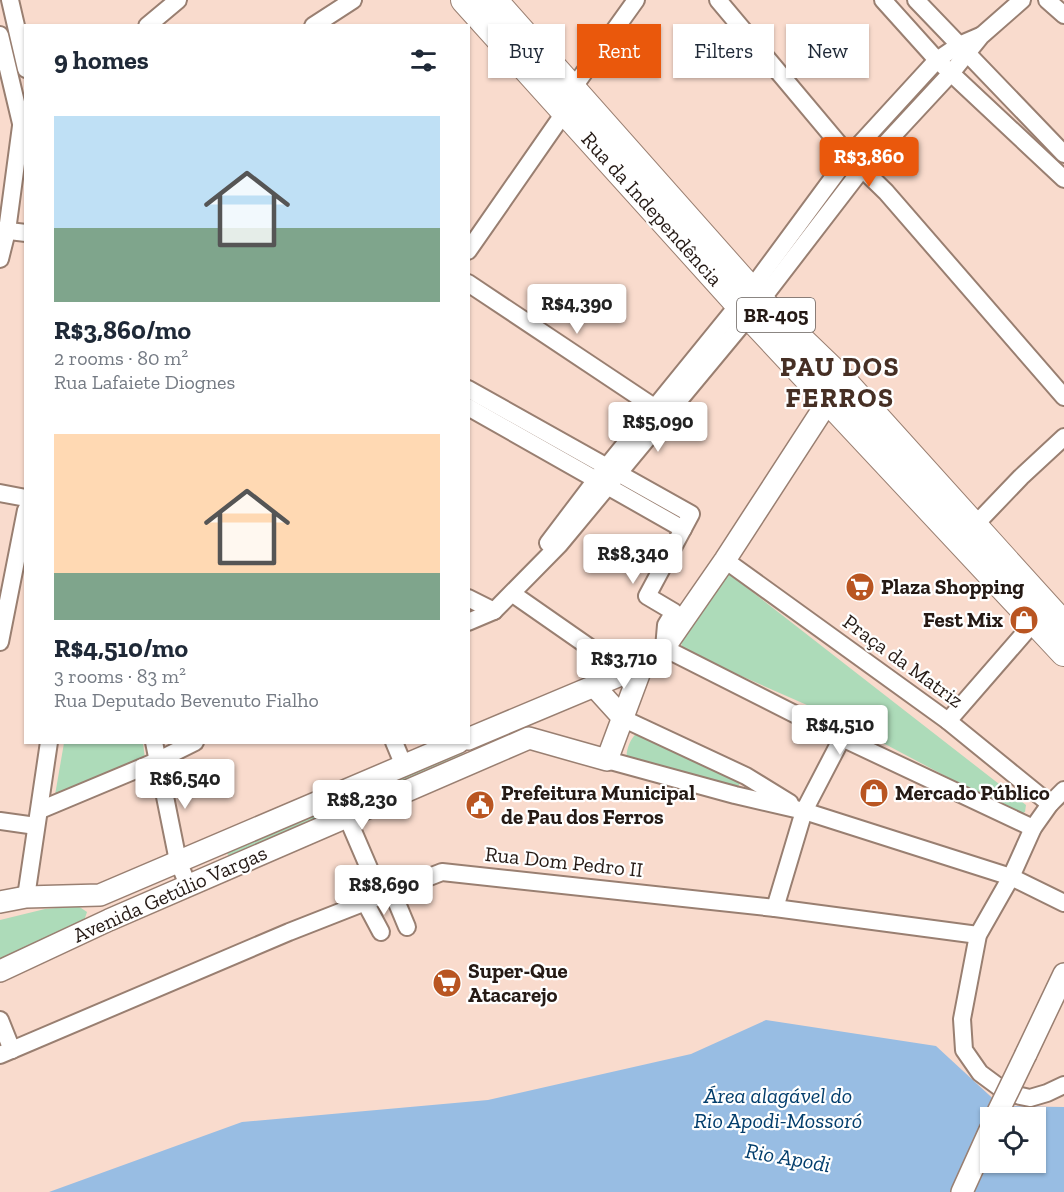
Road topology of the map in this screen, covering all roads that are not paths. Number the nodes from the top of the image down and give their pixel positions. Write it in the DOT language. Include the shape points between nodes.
graph roads {
  1 [pos="178,0"];
  2 [pos="353,0"];
  3 [pos="464,0"];
  4 [pos="636,0"];
  5 [pos="718,0"];
  6 [pos="883,0"];
  7 [pos="916,0"];
  8 [pos="1022,0"];
  9 [pos="1047,0"];
  10 [pos="15,3"];
  11 [pos="1064,15"];
  12 [pos="481,16"];
  13 [pos="149,24"];
  14 [pos="316,24"];
  15 [pos="0,34"];
  16 [pos="12,50"];
  17 [pos="963,50"];
  18 [pos="937,60"];
  19 [pos="24,66"];
  20 [pos="952,72"];
  21 [pos="573,88"];
  22 [pos="564,113"];
  23 [pos="23,124"];
  24 [pos="1062,152"];
  25 [pos="849,156"];
  26 [pos="1048,162"];
  27 [pos="862,170"];
  28 [pos="1064,179"];
  29 [pos="3,230"];
  30 [pos="24,233"];
  31 [pos="470,248"];
  32 [pos="0,260"];
  33 [pos="470,285"];
  34 [pos="750,303"];
  35 [pos="470,390"];
  36 [pos="836,390"];
  37 [pos="1064,398"];
  38 [pos="470,408"];
  39 [pos="660,411"];
  40 [pos="1064,437"];
  41 [pos="606,478"];
  42 [pos="0,493"];
  43 [pos="24,498"];
  44 [pos="24,520"];
  45 [pos="975,525"];
  46 [pos="725,560"];
  47 [pos="513,594"];
  48 [pos="470,599"];
  49 [pos="494,611"];
  50 [pos="470,621"];
  51 [pos="1034,622"];
  52 [pos="1064,625"];
  53 [pos="0,642"];
  54 [pos="664,648"];
  55 [pos="1064,653"];
  56 [pos="642,666"];
  57 [pos="615,677"];
  58 [pos="594,686"];
  59 [pos="624,719"];
  60 [pos="948,721"];
  61 [pos="470,737"];
  62 [pos="842,738"];
  63 [pos="49,744"];
  64 [pos="154,744"];
  65 [pos="191,744"];
  66 [pos="395,744"];
  67 [pos="454,744"];
  68 [pos="607,760"];
  69 [pos="157,761"];
  70 [pos="404,766"];
  71 [pos="1064,790"];
  72 [pos="1050,804"];
  73 [pos="40,810"];
  74 [pos="804,811"];
  75 [pos="347,817"];
  76 [pos="0,821"];
  77 [pos="36,826"];
  78 [pos="1033,828"];
  79 [pos="178,861"];
  80 [pos="1011,877"];
  81 [pos="188,885"];
  82 [pos="387,894"];
  83 [pos="100,895"];
  84 [pos="26,897"];
  85 [pos="0,902"];
  86 [pos="365,902"];
  87 [pos="1064,903"];
  88 [pos="775,908"];
  89 [pos="109,920"];
  90 [pos="407,927"];
  91 [pos="381,932"];
  92 [pos="978,935"];
  93 [pos="0,970"];
  94 [pos="1064,974"];
  95 [pos="0,1020"];
  96 [pos="6,1053"];
  97 [pos="1064,1085"];
  98 [pos="1001,1107"];
  99 [pos="980,1152"];
  100 [pos="962,1192"];
  1 -- 13 [label="street"];
  2 -- 14 [label="street"];
  3 -- 12 [label="highway, Rua da Independência / BR-405"];
  4 -- 21 [label="street"];
  5 -- 25 [label="street"];
  6 -- 18 [label="street"];
  7 -- 17 [label="street"];
  8 -- 17 [label="street"];
  9 -- 11 [label="street"];
  10 -- 16 [label="street"];
  12 -- 21 [label="highway, Rua da Independência / BR-405"];
  12 -- 22 [label="highway, Rua da Independência / BR-405"];
  15 -- 16 [label="street"];
  16 -- 19 [label="street"];
  16 -- 23 [label="street"];
  17 -- 18 [label="street"];
  17 -- 20 [label="street"];
  17 -- 24 [label="street"];
  18 -- 20 [label="street"];
  18 -- 25 [label="street"];
  20 -- 26 [label="street"];
  20 -- 27 [label="street"];
  21 -- 34 [label="highway, Rua da Independência / BR-405"];
  22 -- 31 [label="street"];
  22 -- 34 [label="highway, Rua da Independência / BR-405"];
  23 -- 29 [label="street"];
  24 -- 26 [label="street"];
  25 -- 27 [label="street"];
  25 -- 34 [label="street"];
  26 -- 28 [label="street"];
  27 -- 34 [label="street"];
  27 -- 37 [label="street" via="886,192"];
  29 -- 30 [label="street"];
  29 -- 32 [label="street"];
  33 -- 39 [label="street"];
  34 -- 36 [label="highway, Rua da Independência / BR-405"];
  34 -- 39 [label="street"];
  35 -- 41 [label="street"];
  36 -- 45 [label="highway, Rua da Independência / BR-405"];
  36 -- 46 [label="main road"];
  36 -- 51 [label="highway, Rua da Independência / BR-405"];
  38 -- 41 [label="street"];
  39 -- 41 [label="street"];
  40 -- 45 [label="street"];
  41 -- 47 [label="street" via="552,537"];
  41 -- 54 [label="street" via="682,529 647,596 674,612 666,625"];
  42 -- 43 [label="street"];
  44 -- 53 [label="street"];
  45 -- 52 [label="highway, Rua da Independência / BR-405"];
  46 -- 54 [label="main road"];
  46 -- 60 [label="street, Praça da Matriz"];
  47 -- 49 [label="street"];
  47 -- 57 [label="street" via="612,663"];
  48 -- 49 [label="street"];
  49 -- 50 [label="street"];
  51 -- 55 [label="highway, Rua da Independência / BR-405"];
  51 -- 60 [label="street"];
  54 -- 56 [label="main road"];
  54 -- 62 [label="street"];
  56 -- 57 [label="main road"];
  56 -- 59 [label="main road"];
  57 -- 58 [label="main road"];
  58 -- 59 [label="main road"];
  58 -- 61 [label="main road"];
  59 -- 68 [label="main road"];
  59 -- 74 [label="street" via="746,776"];
  60 -- 72 [label="street, Praça da Matriz"];
  62 -- 74 [label="street"];
  62 -- 78 [label="street"];
  63 -- 73 [label="street"];
  64 -- 69 [label="street"];
  65 -- 69 [label="street"];
  66 -- 70 [label="street"];
  67 -- 70 [label="main road, Avenida Getúlio Vargas"];
  68 -- 74 [label="street"];
  68 -- 75 [label="main road, Avenida Getúlio Vargas" via="529,738"];
  69 -- 73 [label="street"];
  69 -- 79 [label="street"];
  70 -- 79 [label="main road, Avenida Getúlio Vargas"];
  71 -- 72 [label="street"];
  72 -- 78 [label="street"];
  73 -- 77 [label="street"];
  74 -- 80 [label="street"];
  74 -- 88 [label="street"];
  75 -- 81 [label="main road, Avenida Getúlio Vargas"];
  75 -- 82 [label="street"];
  76 -- 77 [label="street"];
  77 -- 84 [label="street"];
  78 -- 80 [label="street"];
  79 -- 81 [label="street"];
  79 -- 83 [label="main road, Avenida Getúlio Vargas"];
  80 -- 87 [label="street"];
  80 -- 92 [label="street"];
  81 -- 89 [label="main road, Avenida Getúlio Vargas"];
  82 -- 86 [label="street, Rua Dom Pedro II"];
  82 -- 88 [label="street, Rua Dom Pedro II" via="442,872"];
  82 -- 90 [label="street"];
  83 -- 84 [label="main road, Avenida Getúlio Vargas"];
  83 -- 89 [label="main road"];
  84 -- 85 [label="main road, Avenida Getúlio Vargas"];
  86 -- 91 [label="street"];
  86 -- 96 [label="street, Rua Dom Pedro II"];
  88 -- 92 [label="street, Rua Dom Pedro II"];
  89 -- 93 [label="main road, Avenida Getúlio Vargas"];
  92 -- 97 [label="street" via="962,1019 964,1050 980,1073 1007,1093 1030,1098"];
  94 -- 98 [label="main road, bridge"];
  95 -- 96 [label="street"];
  99 -- 100 [label="main road"];
}
